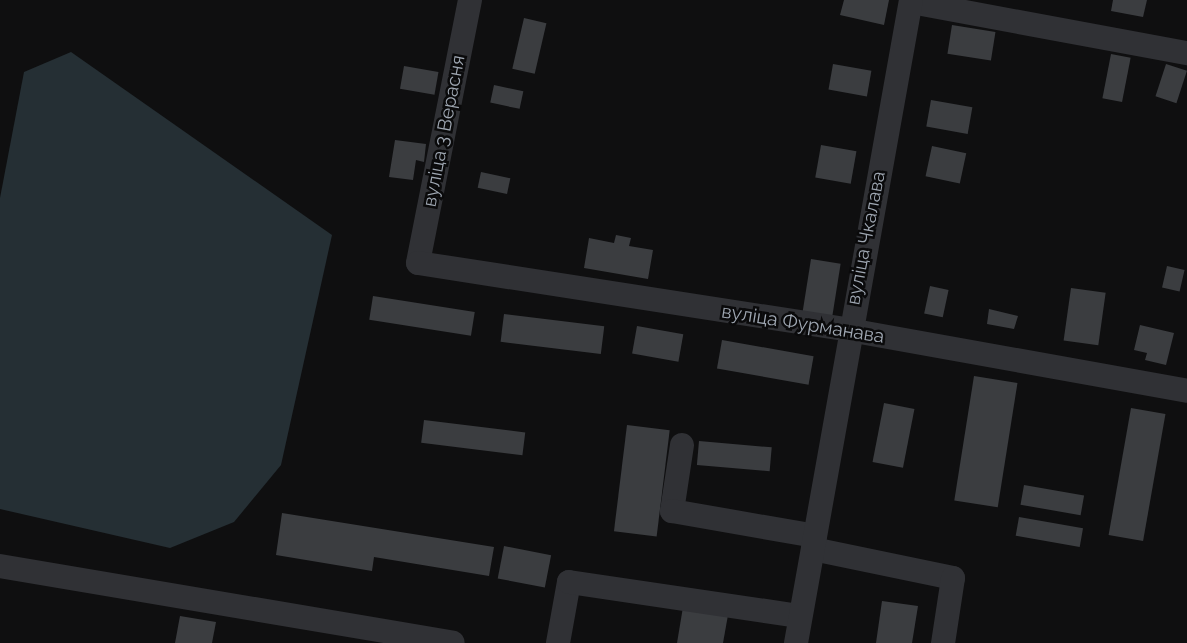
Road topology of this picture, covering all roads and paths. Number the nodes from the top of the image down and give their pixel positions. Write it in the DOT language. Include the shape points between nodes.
graph roads {
  1 [pos="470,0"];
  2 [pos="911,1"];
  3 [pos="1187,53"];
  4 [pos="418,263"];
  5 [pos="849,330"];
  6 [pos="1187,391"];
  7 [pos="682,445"];
  8 [pos="814,542"];
  9 [pos="0,566"];
  10 [pos="800,616"];
  11 [pos="453,643"];
  12 [pos="558,643"];
  13 [pos="796,643"];
  14 [pos="943,643"];
  1 -- 4 [label="street, вуліца 3 Верасня"];
  2 -- 3 [label="street"];
  2 -- 5 [label="street, вуліца Чкалава"];
  4 -- 5 [label="street, вуліца Фурманава"];
  5 -- 6 [label="street, вуліца Фурманава"];
  5 -- 8 [label="street, вуліца Чкалава"];
  7 -- 8 [label="street" via="672,512"];
  8 -- 10 [label="street, вуліца Чкалава"];
  8 -- 14 [label="street" via="954,578"];
  9 -- 11 [label="street"];
  10 -- 12 [label="street" via="569,582"];
  10 -- 13 [label="street, вуліца Чкалава"];
}
